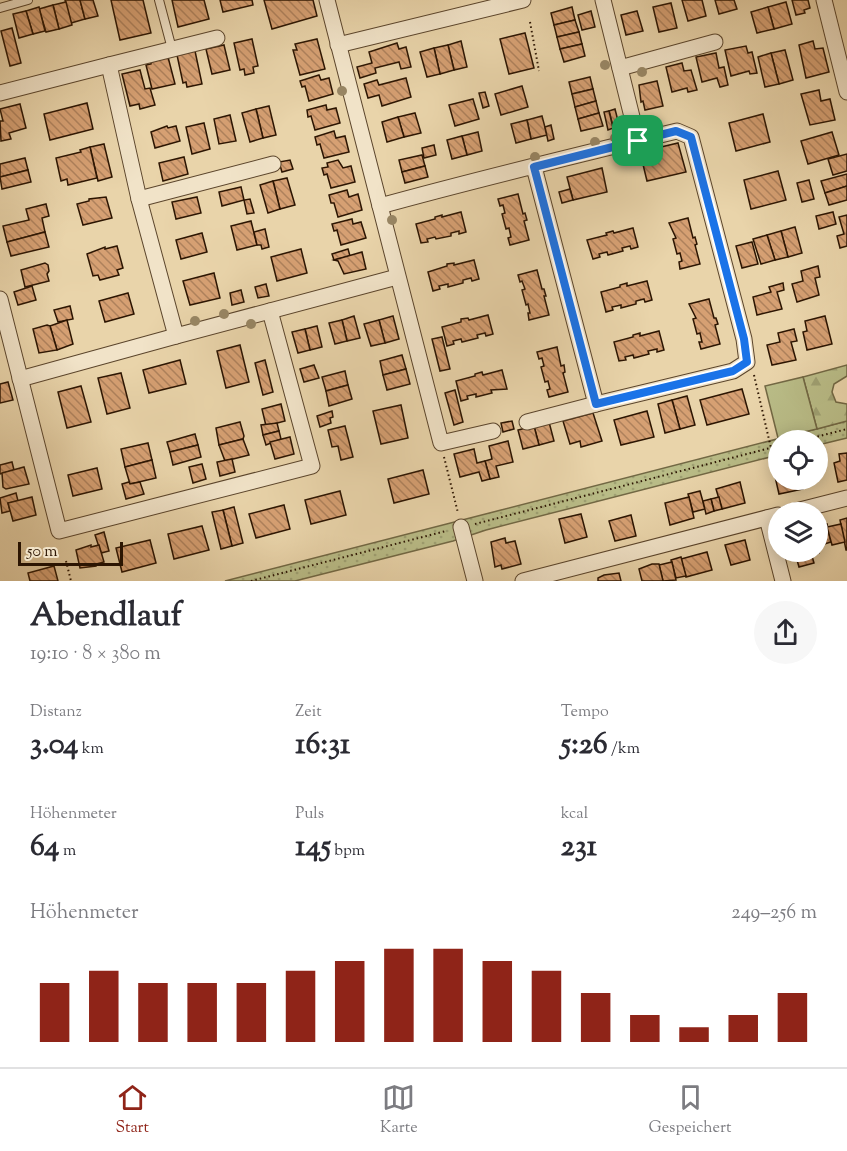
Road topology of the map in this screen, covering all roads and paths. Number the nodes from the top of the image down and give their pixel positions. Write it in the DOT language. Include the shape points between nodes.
graph roads {
  1 [pos="28,0"];
  2 [pos="159,0"];
  3 [pos="327,0"];
  4 [pos="524,0"];
  5 [pos="603,0"];
  6 [pos="824,0"];
  7 [pos="0,8"];
  8 [pos="530,22"];
  9 [pos="217,38"];
  10 [pos="716,42"];
  11 [pos="338,45"];
  12 [pos="172,49"];
  13 [pos="109,65"];
  14 [pos="620,68"];
  15 [pos="539,71"];
  16 [pos="847,92"];
  17 [pos="0,93"];
  18 [pos="638,141"];
  19 [pos="273,164"];
  20 [pos="534,167"];
  21 [pos="139,199"];
  22 [pos="380,206"];
  23 [pos="397,277"];
  24 [pos="0,299"];
  25 [pos="270,312"];
  26 [pos="176,336"];
  27 [pos="747,362"];
  28 [pos="20,379"];
  29 [pos="596,404"];
  30 [pos="527,422"];
  31 [pos="847,429"];
  32 [pos="493,431"];
  33 [pos="828,434"];
  34 [pos="768,435"];
  35 [pos="441,443"];
  36 [pos="768,449"];
  37 [pos="847,498"];
  38 [pos="828,503"];
  39 [pos="768,518"];
  40 [pos="461,527"];
  41 [pos="66,561"];
  42 [pos="780,562"];
  43 [pos="71,581"];
  44 [pos="251,581"];
  45 [pos="475,581"];
  46 [pos="523,581"];
  47 [pos="783,581"];
  1 -- 7 [label="lane"];
  2 -- 12 [label="lane"];
  3 -- 11 [label="street"];
  4 -- 11 [label="street"];
  5 -- 14 [label="street"];
  6 -- 16 [label="street"];
  8 -- 15 [label="path"];
  9 -- 12 [label="street"];
  10 -- 14 [label="street"];
  11 -- 22 [label="street"];
  12 -- 13 [label="street"];
  13 -- 17 [label="street"];
  13 -- 21 [label="street"];
  14 -- 18 [label="street"];
  18 -- 20 [label="street"];
  18 -- 27 [label="street" via="676,131 691,137"];
  19 -- 21 [label="street"];
  20 -- 22 [label="street"];
  20 -- 29 [label="street"];
  21 -- 26 [label="street"];
  22 -- 23 [label="street"];
  23 -- 25 [label="street"];
  23 -- 35 [label="street"];
  24 -- 28 [label="street"];
  25 -- 26 [label="street"];
  25 -- 28 [label="street" via="312,466 59,531"];
  26 -- 28 [label="street"];
  27 -- 29 [label="street" via="733,371"];
  27 -- 34 [label="path" via="754,373"];
  29 -- 30 [label="street"];
  31 -- 33 [label="path"];
  32 -- 35 [label="street"];
  35 -- 40 [label="path"];
  36 -- 40 [label="path"];
  37 -- 38 [label="street"];
  39 -- 46 [label="street"];
  40 -- 44 [label="path"];
  40 -- 45 [label="street"];
  41 -- 43 [label="path"];
  42 -- 47 [label="street"];
}
